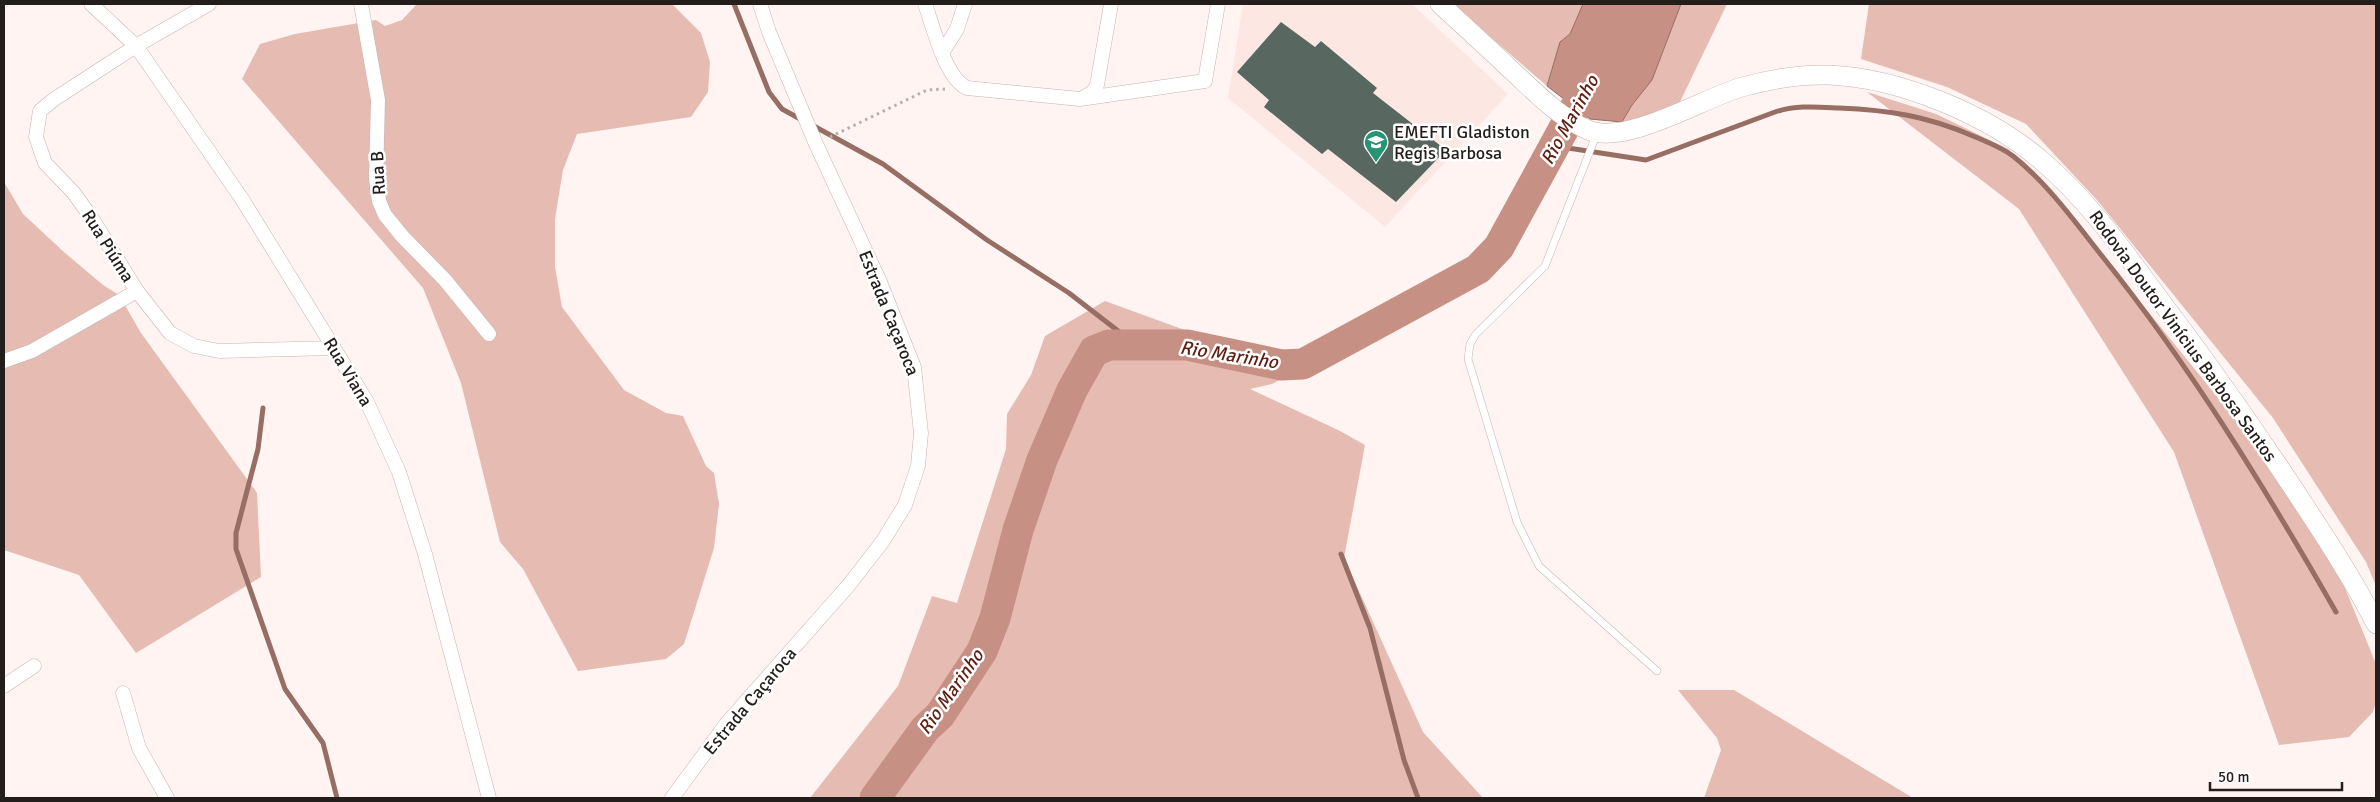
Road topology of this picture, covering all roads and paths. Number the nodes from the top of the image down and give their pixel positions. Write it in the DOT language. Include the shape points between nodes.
graph roads {
  1 [pos="91,4"];
  2 [pos="208,4"];
  3 [pos="361,4"];
  4 [pos="760,4"];
  5 [pos="925,4"];
  6 [pos="965,4"];
  7 [pos="1112,4"];
  8 [pos="1218,4"];
  9 [pos="1440,4"];
  10 [pos="136,46"];
  11 [pos="942,53"];
  12 [pos="967,88"];
  13 [pos="1080,99"];
  14 [pos="1594,132"];
  15 [pos="816,144"];
  16 [pos="137,291"];
  17 [pos="489,334"];
  18 [pos="333,348"];
  19 [pos="4,362"];
  20 [pos="2376,624"];
  21 [pos="34,666"];
  22 [pos="1657,671"];
  23 [pos="4,686"];
  24 [pos="123,694"];
  25 [pos="167,798"];
  26 [pos="489,798"];
  27 [pos="672,798"];
  1 -- 10 [label="street, Rua Viana"];
  2 -- 10 [label="street, Rua Piúma"];
  3 -- 17 [label="street, Rua B" via="378,100 378,202 402,236 445,280"];
  4 -- 15 [label="street, Estrada Caçaroca"];
  5 -- 11 [label="street"];
  6 -- 11 [label="street" via="958,29"];
  7 -- 13 [label="street" via="1097,85"];
  8 -- 13 [label="street" via="1205,81"];
  9 -- 14 [label="main road" via="1540,97 1574,123"];
  10 -- 16 [label="street, Rua Piúma" via="40,111 36,137 46,163 74,192 92,217"];
  10 -- 18 [label="street, Rua Viana" via="242,199"];
  11 -- 12 [label="street" via="958,82"];
  12 -- 13 [label="street"];
  12 -- 15 [label="path" via="927,90"];
  14 -- 20 [label="main road, Rodovia Doutor Vinícius Barbosa Santos" via="1616,133 1642,126 1742,86 1787,76 1830,75 1868,80 1953,105 2000,131 2042,160 2097,214 2243,411 2356,583"];
  14 -- 22 [label="lane" via="1545,266 1476,334 1470,344 1468,359 1517,522 1539,566"];
  15 -- 27 [label="street, Estrada Caçaroca" via="880,282 914,367 921,433 918,466 904,505 883,542 727,723"];
  16 -- 18 [label="street, Rua Piúma" via="170,332 194,346 219,351"];
  16 -- 19 [label="street" via="32,351"];
  18 -- 26 [label="street, Rua Viana" via="367,402 399,472 425,554"];
  21 -- 23 [label="street"];
  24 -- 25 [label="street" via="144,760"];
}
